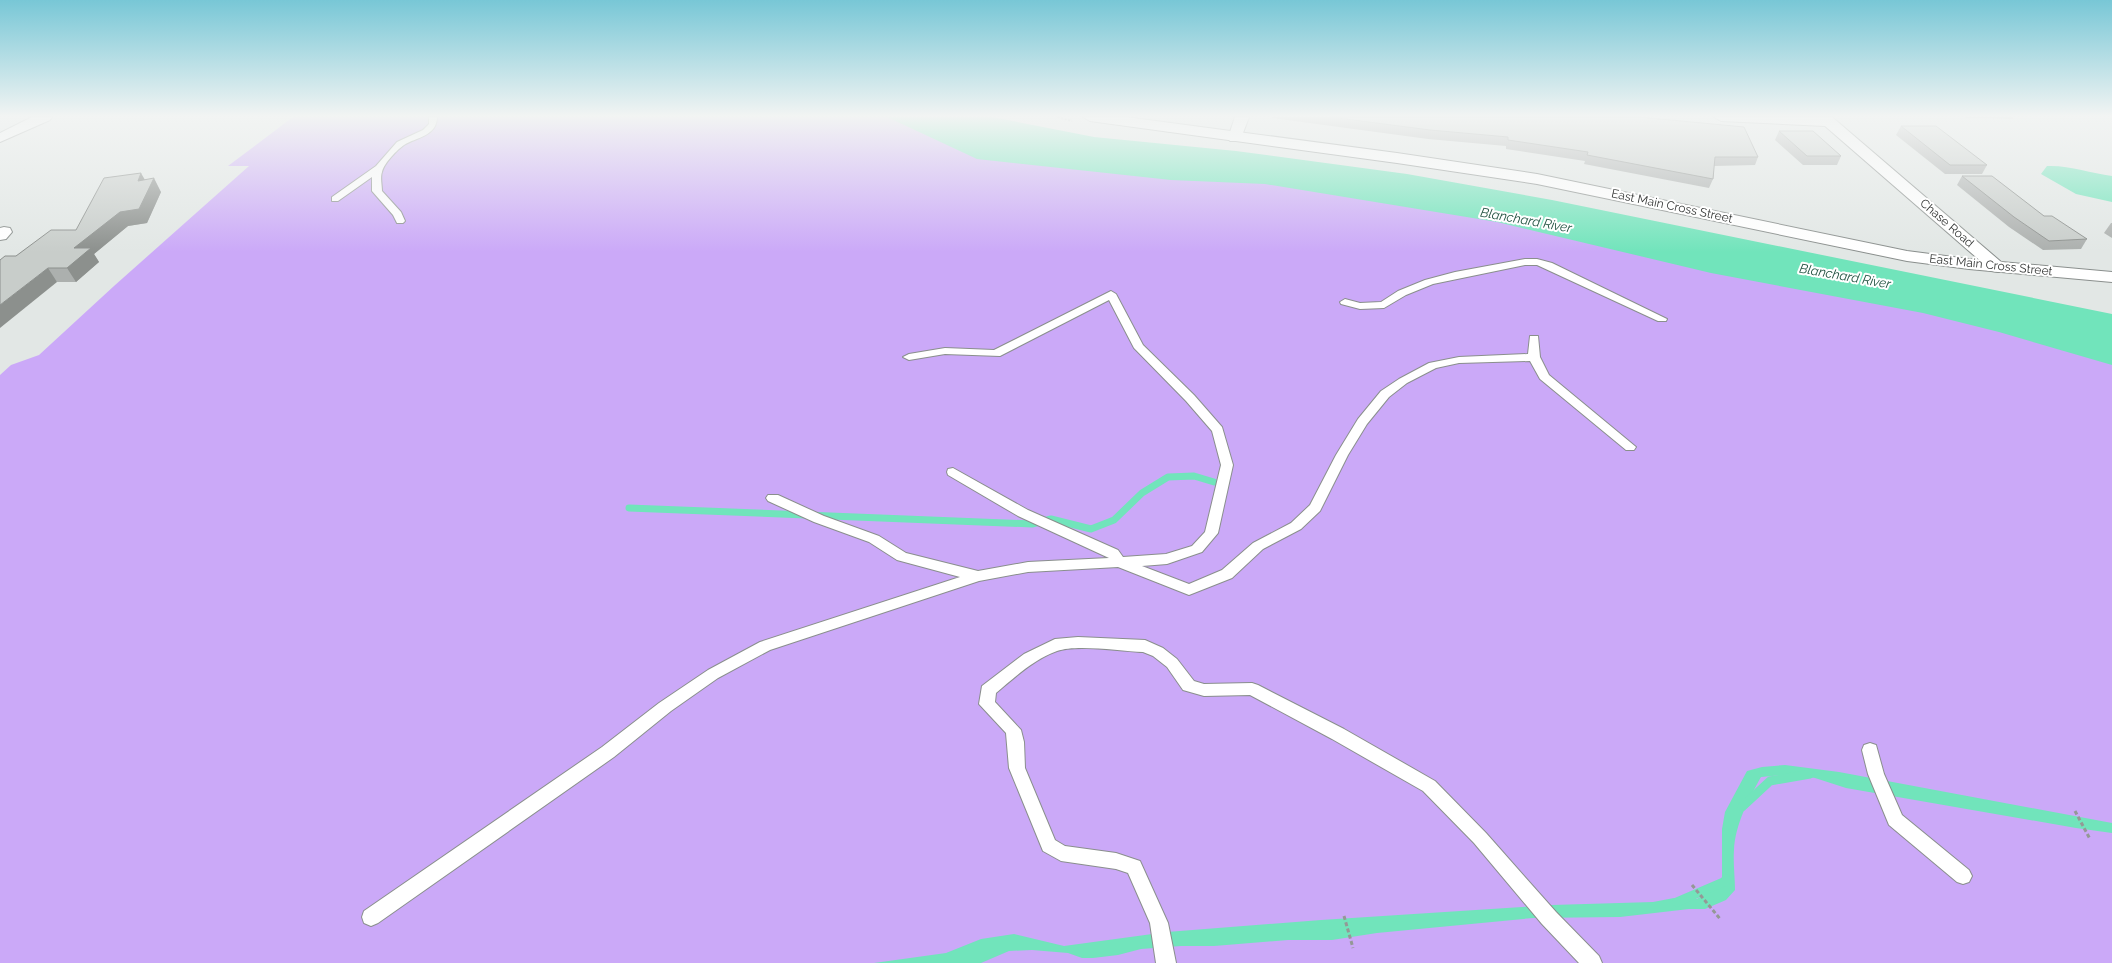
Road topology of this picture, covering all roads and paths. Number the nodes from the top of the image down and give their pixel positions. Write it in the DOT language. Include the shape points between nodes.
graph roads {
  1 [pos="384,162"];
  2 [pos="1418,162"];
  3 [pos="1875,162"];
  4 [pos="379,168"];
  5 [pos="334,199"];
  6 [pos="400,221"];
  7 [pos="1998,267"];
  8 [pos="2112,277"];
  9 [pos="1345,302"];
  10 [pos="1662,318"];
  11 [pos="1534,338"];
  12 [pos="909,357"];
  13 [pos="1534,357"];
  14 [pos="1630,447"];
  15 [pos="953,472"];
  16 [pos="773,498"];
  17 [pos="1119,562"];
  18 [pos="978,576"];
  19 [pos="1870,750"];
  20 [pos="2074,811"];
  21 [pos="2090,839"];
  22 [pos="1963,876"];
  23 [pos="1692,885"];
  24 [pos="1344,916"];
  25 [pos="371,917"];
  26 [pos="1721,920"];
  27 [pos="1353,948"];
  28 [pos="1166,963"];
  29 [pos="1592,963"];
  1 -- 4 [label="lane"];
  2 -- 7 [label="main road, East Main Cross Street" via="1537,179 1884,251"];
  3 -- 7 [label="main road, Chase Road"];
  4 -- 5 [label="lane"];
  4 -- 6 [label="lane" via="377,191 398,214"];
  7 -- 8 [label="main road, East Main Cross Street"];
  9 -- 10 [label="lane" via="1360,306 1384,305 1402,293 1455,275 1537,262"];
  11 -- 13 [label="lane"];
  12 -- 17 [label="lane" via="945,351 996,354 1111,294 1138,346 1200,408 1218,430 1227,465 1211,533 1196,549 1167,559"];
  13 -- 14 [label="lane" via="1544,377"];
  13 -- 17 [label="lane" via="1459,360 1433,365 1385,394 1362,422 1315,508 1296,526 1258,546 1227,574 1189,590"];
  15 -- 17 [label="lane" via="1023,513 1113,553"];
  16 -- 18 [label="lane" via="819,519 874,539 902,558"];
  17 -- 18 [label="lane" via="1028,567"];
  18 -- 25 [label="lane" via="765,646 713,674 665,707 608,752"];
  19 -- 22 [label="lane" via="1876,774 1895,820"];
  20 -- 21 [label="path"];
  23 -- 26 [label="path"];
  24 -- 27 [label="path"];
  28 -- 29 [label="lane" via="1159,924 1134,867 1116,861 1061,853 1049,845 1017,768 1013,730 987,704 988,690 1029,658 1055,645 1078,643 1145,646 1172,663 1189,686 1204,690 1252,688 1429,786 1480,838"];
}
